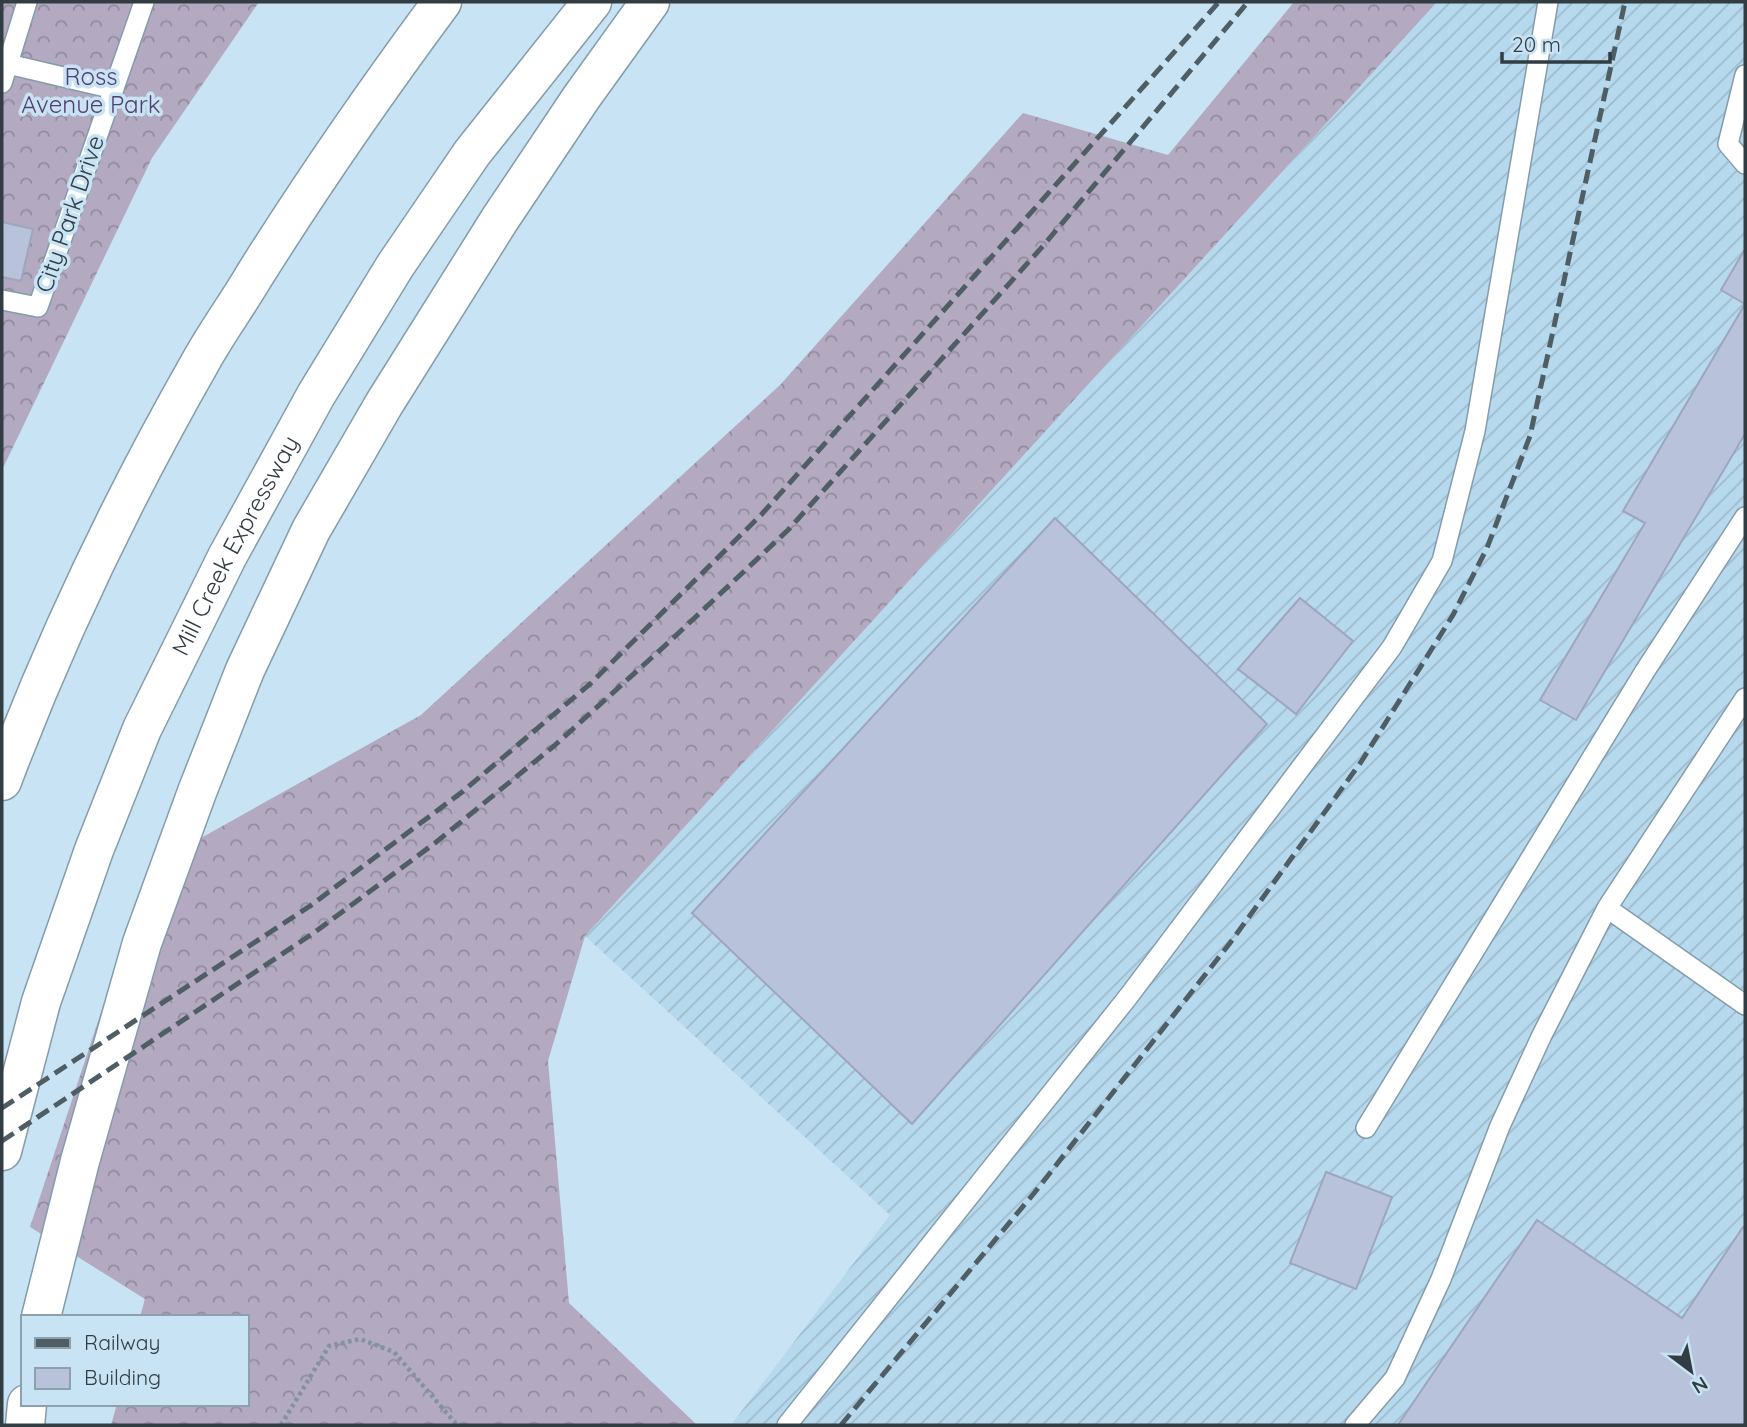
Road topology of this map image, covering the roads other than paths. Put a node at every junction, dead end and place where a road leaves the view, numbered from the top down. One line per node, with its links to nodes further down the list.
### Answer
1 (27, 2): 7 (lane)
2 (144, 2): 10 (lane, City Park Drive)
3 (442, 2): 15 (highway)
4 (592, 2): 19 (highway, Mill Creek Expressway)
5 (650, 2): 20 (highway)
6 (1548, 2): 23 (lane)
7 (8, 64): 9 (lane); 10 (lane)
8 (1745, 75): 11 (lane)
9 (2, 83)
10 (114, 89): 12 (lane, City Park Drive)
11 (1745, 164)
12 (2, 300)
13 (1745, 517): 18 (lane)
14 (1745, 698): 16 (lane)
15 (2, 781)
16 (1607, 908): 17 (lane); 24 (lane)
17 (1745, 1004)
18 (1366, 1128)
19 (2, 1151)
20 (42, 1315)
21 (27, 1406): 22 (highway)
22 (24, 1425)
23 (787, 1425)
24 (1355, 1425)

